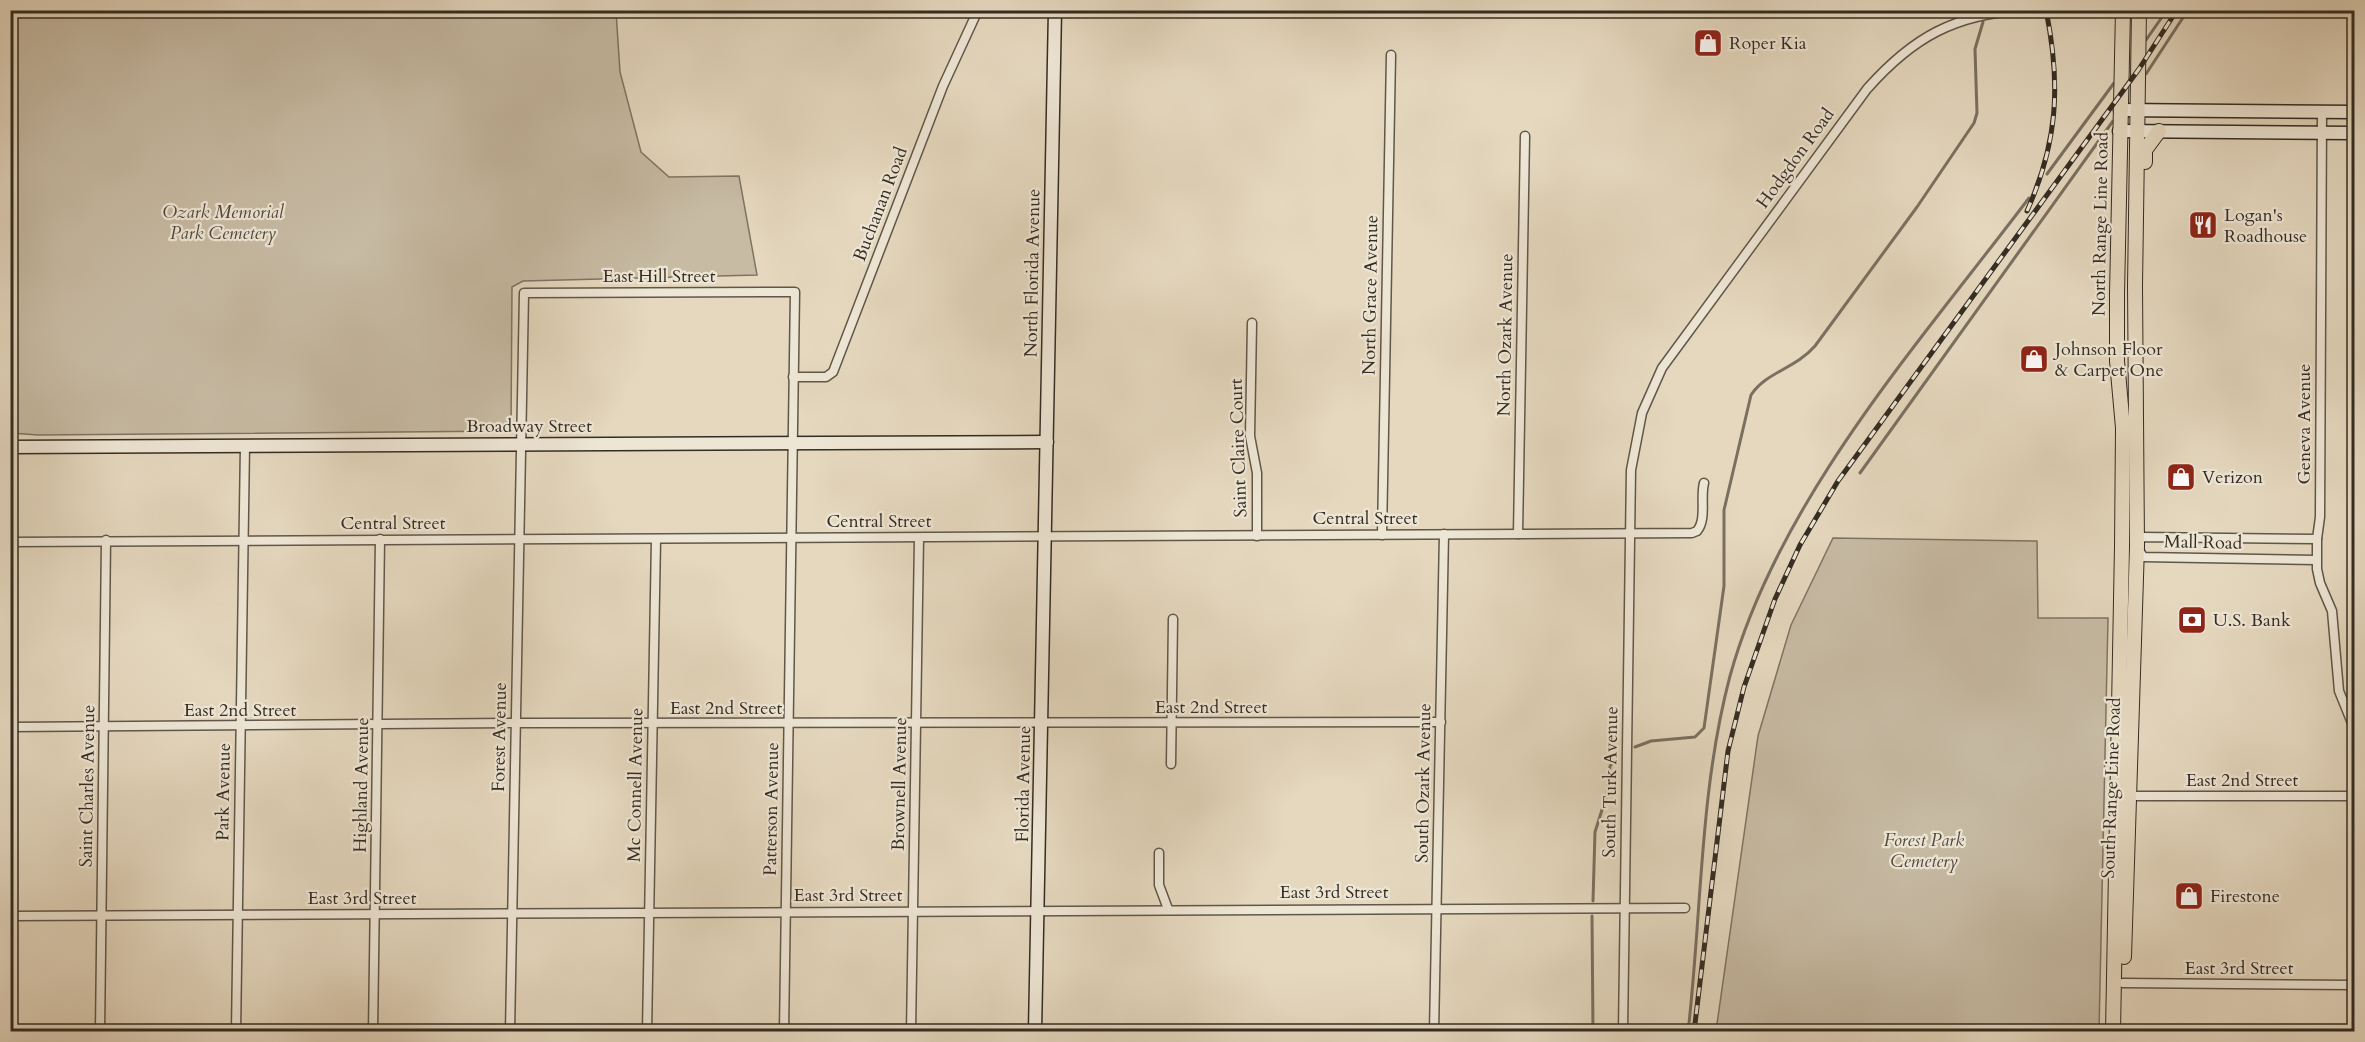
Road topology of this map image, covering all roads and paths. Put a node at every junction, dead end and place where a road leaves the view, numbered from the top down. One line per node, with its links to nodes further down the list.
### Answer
1 (978, 10): 21 (street, Buchanan Road)
2 (1055, 10): 23 (street, North Florida Avenue)
3 (2025, 10): 28 (street, Hodgdon Road)
4 (2123, 10): 7 (main road, North Range Line Road)
5 (2139, 10): 8 (main road, North Range Line Road)
6 (1391, 55): 31 (street, North Grace Avenue)
7 (2120, 110): 8 (street); 11 (main road, North Range Line Road)
8 (2139, 110): 9 (street); 12 (main road, North Range Line Road)
9 (2322, 112): 10 (street); 14 (street, Geneva Avenue)
10 (2355, 112)
11 (2119, 131): 12 (street); 43 (main road, North Range Line Road)
12 (2138, 131): 13 (street); 17 (main road, North Range Line Road)
13 (2158, 131): 14 (street); 17 (main road)
14 (2322, 133): 15 (street); 39 (street, Geneva Avenue)
15 (2355, 133)
16 (1526, 136): 30 (street, North Ozark Avenue)
17 (2135, 286): 44 (main road, North Range Line Road)
18 (795, 292): 19 (street, East Hill Street); 21 (street, Patterson Avenue)
19 (524, 293): 24 (street, Forest Avenue)
20 (1252, 323): 32 (street, Saint Claire Court)
21 (793, 377): 22 (street, Patterson Avenue)
22 (792, 442): 23 (street, Broadway Street); 24 (street, Broadway Street); 34 (street, Patterson Avenue)
23 (1047, 442): 33 (street, North Florida Avenue)
24 (521, 444): 25 (street, Broadway Street); 41 (street, Forest Avenue)
25 (245, 446): 26 (street, Broadway Street); 36 (street, Park Avenue)
26 (12, 447)
27 (1704, 483): 28 (street, Central Street)
28 (1630, 532): 30 (street, Central Street); 64 (street, South Turk Avenue)
29 (1444, 534): 30 (street, Central Street); 31 (street, Central Street); 47 (street, South Ozark Avenue)
30 (1518, 534)
31 (1382, 535): 32 (street, Central Street)
32 (1257, 536): 33 (street, Central Street)
33 (1045, 537): 35 (street, Central Street); 52 (street, Florida Avenue)
34 (792, 538): 35 (street, Central Street); 38 (street, Central Street); 50 (street, Patterson Avenue)
35 (919, 538): 51 (street, Brownell Avenue)
36 (242, 539): 37 (street, Central Street); 40 (street, Central Street); 54 (street, Park Avenue)
37 (380, 539): 41 (street, Central Street); 55 (street, Highland Avenue)
38 (656, 539): 41 (street, Central Street); 49 (street, Mc Connell Avenue)
39 (2317, 539): 44 (street, Mall Road); 45 (street, Geneva Avenue)
40 (106, 540): 42 (street, Central Street); 57 (street, Saint Charles Avenue)
41 (518, 540): 48 (street, Forest Avenue)
42 (10, 542)
43 (2122, 546): 88 (main road, South Range Line Road)
44 (2137, 546): 45 (street, Mall Road); 60 (main road, South Range Line Road)
45 (2316, 560): 58 (street, Geneva Avenue)
46 (1173, 619): 53 (street)
47 (1441, 722): 53 (street, East 2nd Street); 63 (street, South Ozark Avenue)
48 (515, 723): 49 (street, East 2nd Street); 55 (street, East 2nd Street); 71 (street, Forest Avenue)
49 (652, 724): 50 (street, East 2nd Street); 69 (street, Mc Connell Avenue)
50 (789, 724): 51 (street, East 2nd Street); 70 (street, Patterson Avenue)
51 (916, 724): 52 (street, East 2nd Street); 68 (street, Brownell Avenue)
52 (1042, 724): 53 (street, East 2nd Street); 67 (street, Florida Avenue)
53 (1171, 724): 59 (street)
54 (240, 726): 55 (street, East 2nd Street); 57 (street, East 2nd Street); 72 (street, Park Avenue)
55 (379, 726): 73 (street, Highland Avenue)
56 (10, 727): 57 (street, East 2nd Street)
57 (104, 727): 75 (street, Saint Charles Avenue)
58 (2355, 728)
59 (1171, 764)
60 (2129, 796): 61 (street, East 2nd Street); 76 (main road, South Range Line Road)
61 (2355, 796)
62 (1159, 852): 66 (street)
63 (1437, 908): 64 (street, East 3rd Street); 66 (street, East 3rd Street); 86 (street, South Ozark Avenue)
64 (1624, 908): 65 (street, East 3rd Street); 87 (street, South Turk Avenue)
65 (1685, 908)
66 (1168, 909): 67 (street, East 3rd Street)
67 (1038, 910): 68 (street, East 3rd Street); 85 (street, Florida Avenue)
68 (913, 911): 70 (street, East 3rd Street); 84 (street, Brownell Avenue)
69 (650, 912): 70 (street, East 3rd Street); 71 (street, East 3rd Street); 82 (street, Mc Connell Avenue)
70 (787, 912): 83 (street, Patterson Avenue)
71 (512, 913): 73 (street, East 3rd Street); 81 (street, Forest Avenue)
72 (237, 914): 73 (street, East 3rd Street); 75 (street, East 3rd Street); 79 (street, Park Avenue)
73 (376, 914): 80 (street, Highland Avenue)
74 (10, 916): 75 (street, East 3rd Street)
75 (102, 916): 78 (street, Saint Charles Avenue)
76 (2123, 983): 77 (street, East 3rd Street); 89 (main road, South Range Line Road)
77 (2355, 985)
78 (100, 1032)
79 (236, 1032)
80 (374, 1032)
81 (510, 1032)
82 (647, 1032)
83 (784, 1032)
84 (911, 1032)
85 (1035, 1032)
86 (1434, 1032)
87 (1623, 1032)
88 (2113, 1032)
89 (2122, 1032)

